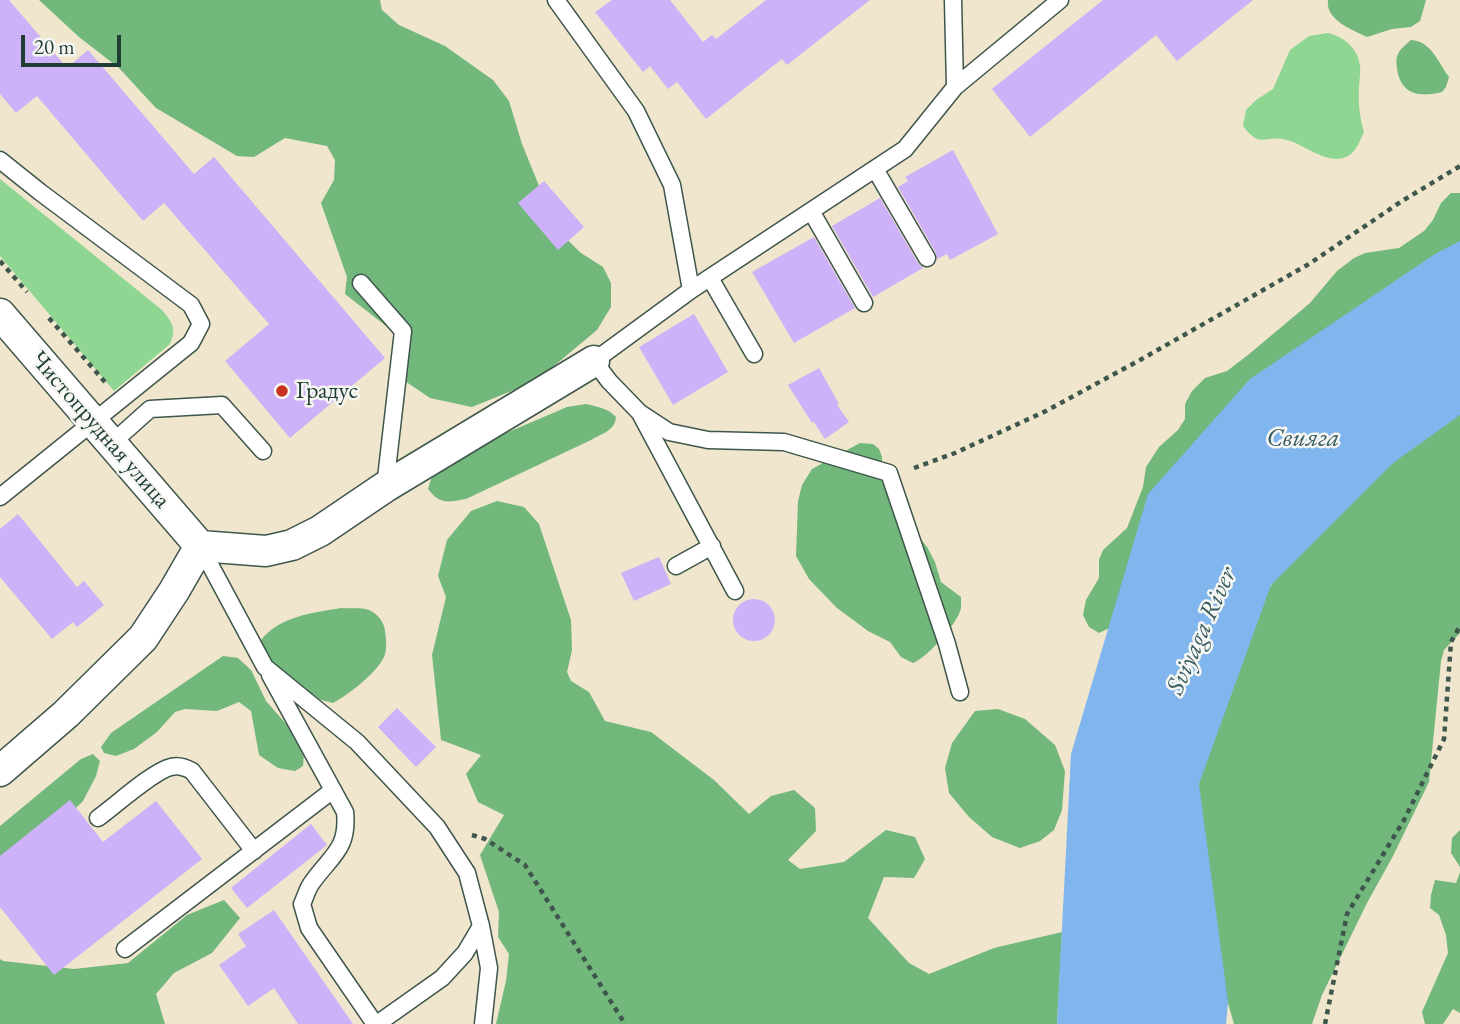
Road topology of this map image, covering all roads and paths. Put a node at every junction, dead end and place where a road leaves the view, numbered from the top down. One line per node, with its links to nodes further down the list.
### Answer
1 (556, 0): 13 (lane)
2 (953, 0): 4 (lane)
3 (1060, 0): 4 (lane)
4 (955, 87): 7 (lane)
5 (0, 160): 20 (lane)
6 (1460, 166): 24 (path)
7 (875, 169): 8 (lane); 9 (lane)
8 (811, 211): 11 (lane); 15 (lane)
9 (927, 258)
10 (0, 261): 14 (path)
11 (710, 278): 13 (lane); 18 (lane)
12 (361, 283): 25 (lane)
13 (691, 290): 19 (lane)
14 (34, 301)
15 (864, 303)
16 (43, 311): 20 (path)
17 (0, 314): 22 (street, Чистопрудная улица)
18 (754, 354)
19 (594, 361): 21 (lane); 25 (street)
20 (120, 399): 22 (lane)
21 (640, 413): 24 (lane); 28 (lane)
22 (102, 432): 23 (lane); 26 (lane); 27 (street, Чистопрудная улица)
23 (263, 451)
24 (889, 473): 33 (lane)
25 (385, 487): 27 (street)
26 (0, 497)
27 (200, 546): 32 (lane); 34 (street)
28 (712, 546): 29 (lane); 30 (lane)
29 (676, 566)
30 (735, 591)
31 (1460, 626): 44 (path)
32 (265, 667): 35 (lane); 37 (lane)
33 (960, 692)
34 (0, 771)
35 (333, 790): 38 (lane); 41 (lane)
36 (99, 818): 38 (lane)
37 (437, 827): 39 (lane); 43 (path)
38 (254, 851): 40 (lane)
39 (481, 926): 41 (lane); 42 (lane)
40 (125, 949)
41 (376, 1024)
42 (483, 1024)
43 (625, 1024)
44 (1325, 1024)

